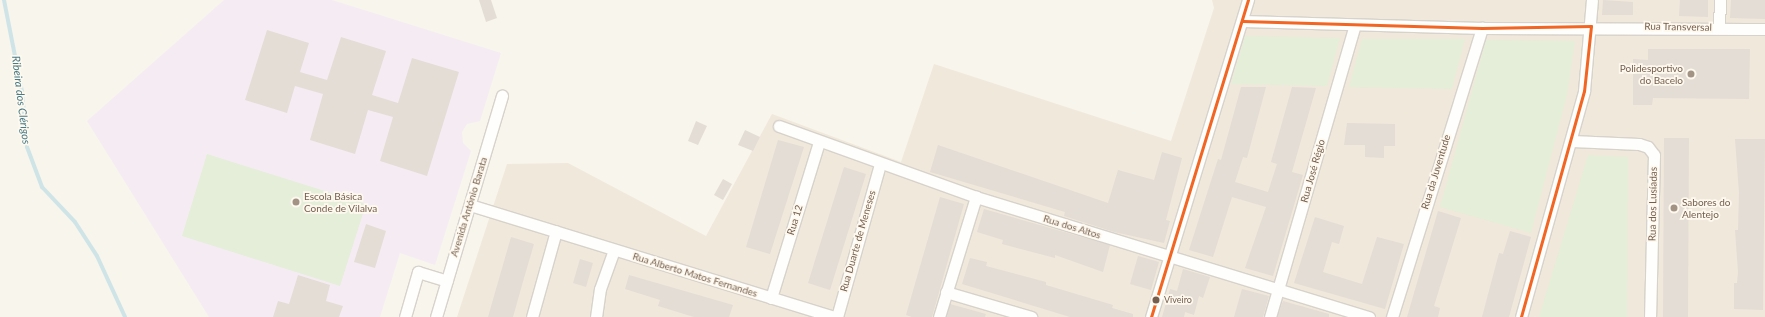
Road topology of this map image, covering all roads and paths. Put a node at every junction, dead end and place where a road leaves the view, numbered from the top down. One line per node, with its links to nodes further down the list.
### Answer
1 (1248, 0): 4 (street)
2 (1592, 0): 6 (street)
3 (1720, 0): 8 (street)
4 (1243, 21): 5 (street, Rua Transversal); 19 (street)
5 (1355, 25): 7 (street, Rua Transversal); 21 (street, Rua José Régio)
6 (1591, 26): 7 (street, Rua Transversal); 8 (street, Rua Transversal); 12 (street)
7 (1482, 28): 34 (street, Rua da Juventude)
8 (1719, 28): 9 (street, Rua Transversal)
9 (1765, 29)
10 (502, 96): 16 (street, Avenida António Barata)
11 (779, 126): 13 (street, Rua dos Altos)
12 (1572, 141): 35 (street); 36 (street, Rua dos Lusíadas)
13 (819, 142): 14 (street, Rua dos Altos); 23 (street, Rua 12)
14 (880, 164): 15 (street, Rua dos Altos); 28 (street, Rua Duarte de Meneses)
15 (976, 197): 19 (street, Rua dos Altos); 22 (street)
16 (470, 204): 17 (street, Rua Alberto Matos Fernandes); 20 (street, Avenida António Barata)
17 (556, 231): 18 (street, Rua Alberto Matos Fernandes); 26 (street)
18 (614, 250): 23 (street, Rua Alberto Matos Fernandes); 27 (street)
19 (1170, 257): 21 (street, Rua dos Altos); 31 (street)
20 (447, 280): 24 (street); 25 (street, Avenida António Barata)
21 (1278, 290): 32 (street, Rua José Régio); 33 (street, Rua dos Altos)
22 (946, 292): 29 (street); 30 (street)
23 (771, 298): 28 (street, Rua Alberto Matos Fernandes)
24 (405, 317)
25 (436, 317)
26 (532, 317)
27 (596, 317)
28 (836, 317)
29 (939, 317)
30 (1031, 317)
31 (1150, 317)
32 (1270, 317)
33 (1369, 317)
34 (1392, 317)
35 (1521, 317)
36 (1650, 317)

